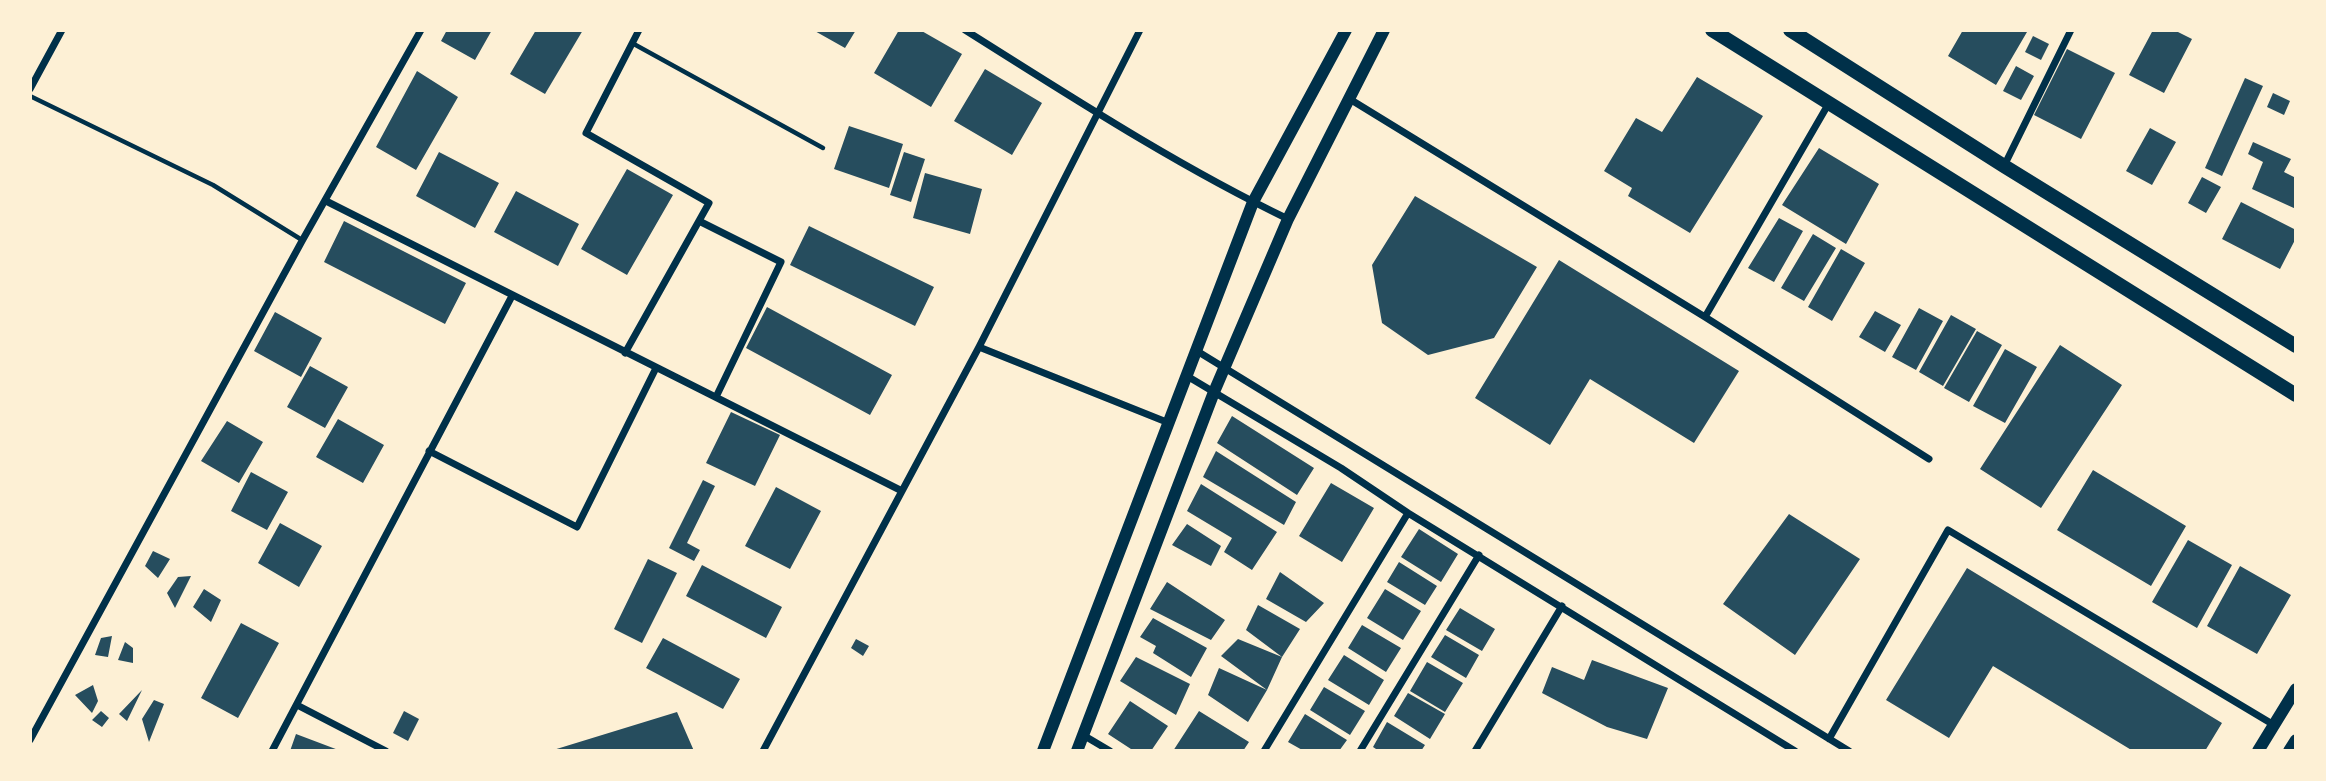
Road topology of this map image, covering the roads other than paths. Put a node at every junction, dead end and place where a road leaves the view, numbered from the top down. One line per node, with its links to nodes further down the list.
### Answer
1 (62, 30): 12 (street)
2 (421, 30): 19 (street)
3 (639, 30): 11 (street)
4 (965, 30): 16 (street)
5 (1140, 30): 16 (street)
6 (1346, 30): 20 (main road)
7 (1384, 30): 14 (main road)
8 (1712, 30): 15 (main road)
9 (1790, 30): 18 (main road)
10 (2071, 30): 18 (street)
11 (632, 43): 17 (lane); 22 (street)
12 (30, 89)
13 (30, 96): 23 (lane)
14 (1348, 98): 21 (main road); 25 (street)
15 (1829, 103): 25 (street); 34 (main road)
16 (1098, 113): 20 (street); 27 (street)
17 (823, 148)
18 (2004, 166): 26 (main road)
19 (326, 201): 23 (street); 24 (street)
20 (1253, 202): 21 (street); 28 (main road)
21 (1288, 219): 30 (main road)
22 (699, 221): 29 (street); 35 (street)
23 (302, 241): 48 (street)
24 (512, 296): 29 (street); 37 (street)
25 (1705, 317): 38 (street)
26 (2296, 346)
27 (979, 347): 36 (street); 39 (street)
28 (1197, 351): 30 (street); 32 (main road)
29 (625, 353): 31 (street)
30 (1225, 367): 33 (main road); 47 (street)
31 (656, 368): 35 (street); 37 (street)
32 (1187, 376): 33 (street); 36 (main road)
33 (1214, 392): 40 (street); 46 (main road)
34 (2296, 396)
35 (716, 397): 39 (street)
36 (1169, 423): 53 (main road)
37 (429, 451): 44 (street)
38 (1929, 458)
39 (902, 491): 52 (street)
40 (1408, 513): 41 (street); 56 (street)
41 (1479, 555): 42 (street); 57 (street)
42 (1562, 606): 58 (street); 59 (street)
43 (2296, 689): 45 (main road)
44 (297, 705): 50 (street); 51 (street)
45 (2274, 725): 47 (street); 61 (main road)
46 (1083, 735): 54 (main road); 55 (street)
47 (1829, 739): 60 (street)
48 (30, 740)
49 (2296, 740): 62 (main road)
50 (272, 751)
51 (386, 751)
52 (763, 751)
53 (1043, 751)
54 (1077, 751)
55 (1110, 751)
56 (1264, 751)
57 (1360, 751)
58 (1475, 751)
59 (1795, 751)
60 (1849, 751)
61 (2258, 751)
62 (2289, 751)

